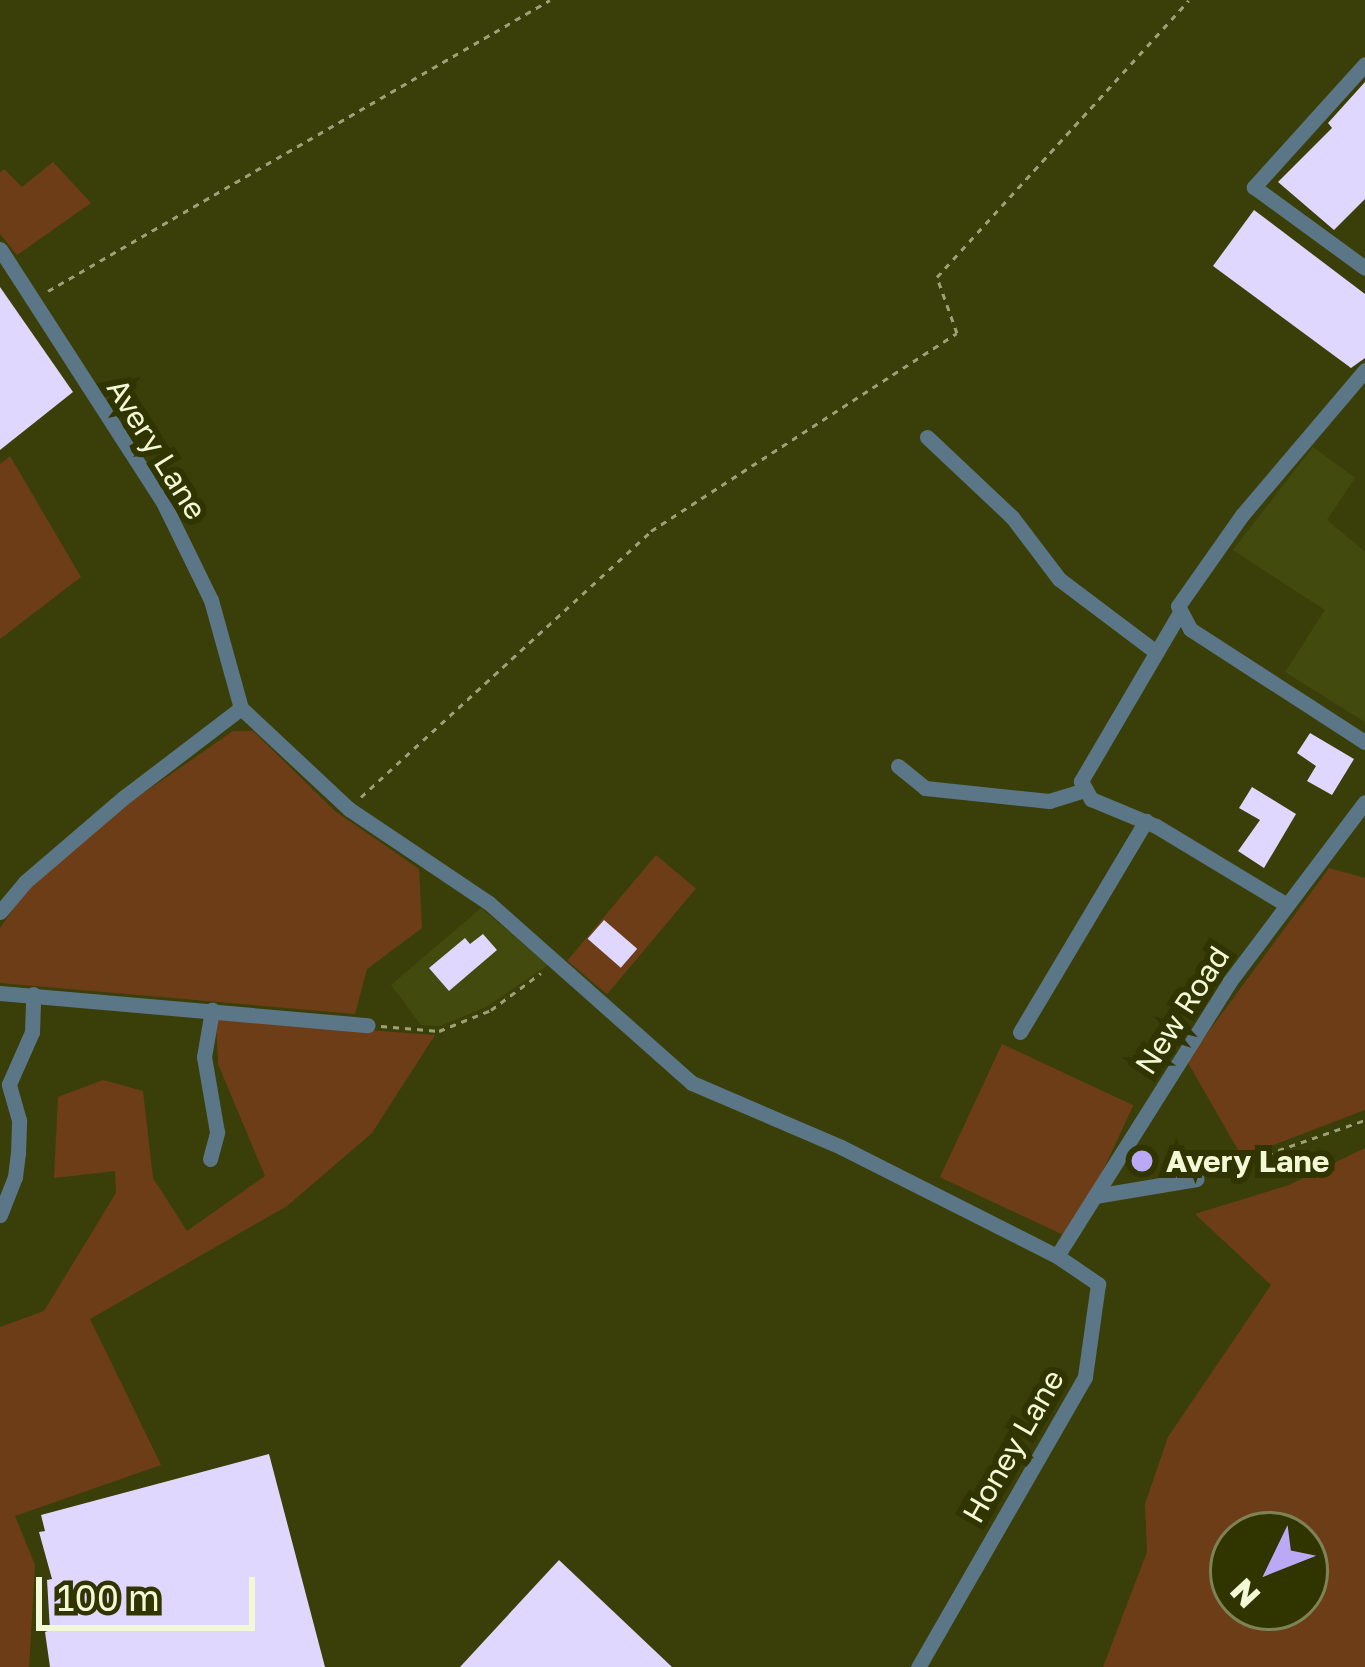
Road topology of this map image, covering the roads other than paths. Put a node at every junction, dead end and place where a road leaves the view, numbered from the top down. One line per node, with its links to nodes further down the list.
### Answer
1 (1365, 64): 3 (street)
2 (0, 249): 8 (street, Avery Lane)
3 (1365, 268)
4 (1365, 370): 6 (street)
5 (927, 437): 7 (street)
6 (1179, 614): 7 (street); 9 (street)
7 (1156, 652): 11 (street)
8 (242, 708): 15 (street); 25 (street)
9 (1365, 742)
10 (898, 766): 11 (street)
11 (1084, 790): 13 (street)
12 (1365, 802): 14 (street, New Road)
13 (1145, 821): 14 (street); 20 (street)
14 (1287, 905): 23 (street, New Road)
15 (0, 912)
16 (0, 993): 17 (street)
17 (33, 994): 18 (street); 24 (street)
18 (212, 1010): 19 (street); 21 (street)
19 (368, 1025)
20 (1020, 1031)
21 (210, 1159)
22 (1197, 1179): 23 (street)
23 (1095, 1196): 25 (street, New Road)
24 (0, 1215)
25 (1058, 1256): 26 (street, Honey Lane)
26 (918, 1667)

